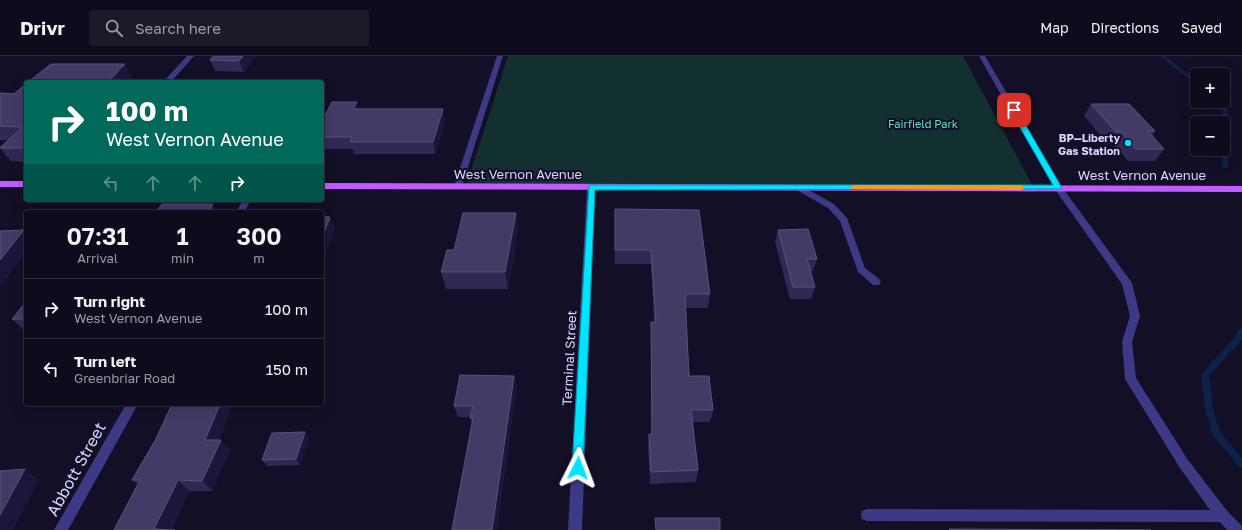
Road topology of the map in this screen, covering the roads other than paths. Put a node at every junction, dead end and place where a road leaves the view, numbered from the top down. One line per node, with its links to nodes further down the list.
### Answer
1 (191, 56): 4 (street)
2 (500, 56): 8 (street)
3 (982, 56): 11 (street)
4 (169, 80)
5 (0, 184): 6 (main road)
6 (24, 184)
7 (324, 186): 8 (main road, West Vernon Avenue)
8 (458, 186): 9 (main road, West Vernon Avenue)
9 (591, 187): 10 (main road, West Vernon Avenue); 18 (street, Terminal Street)
10 (798, 187): 11 (main road, West Vernon Avenue); 13 (street)
11 (1058, 188): 12 (main road, West Vernon Avenue); 16 (street)
12 (1242, 189)
13 (876, 282)
14 (131, 406): 17 (street, Abbott Street)
15 (867, 515): 16 (street)
16 (1223, 516): 19 (street)
17 (61, 530)
18 (575, 530)
19 (1236, 530)

